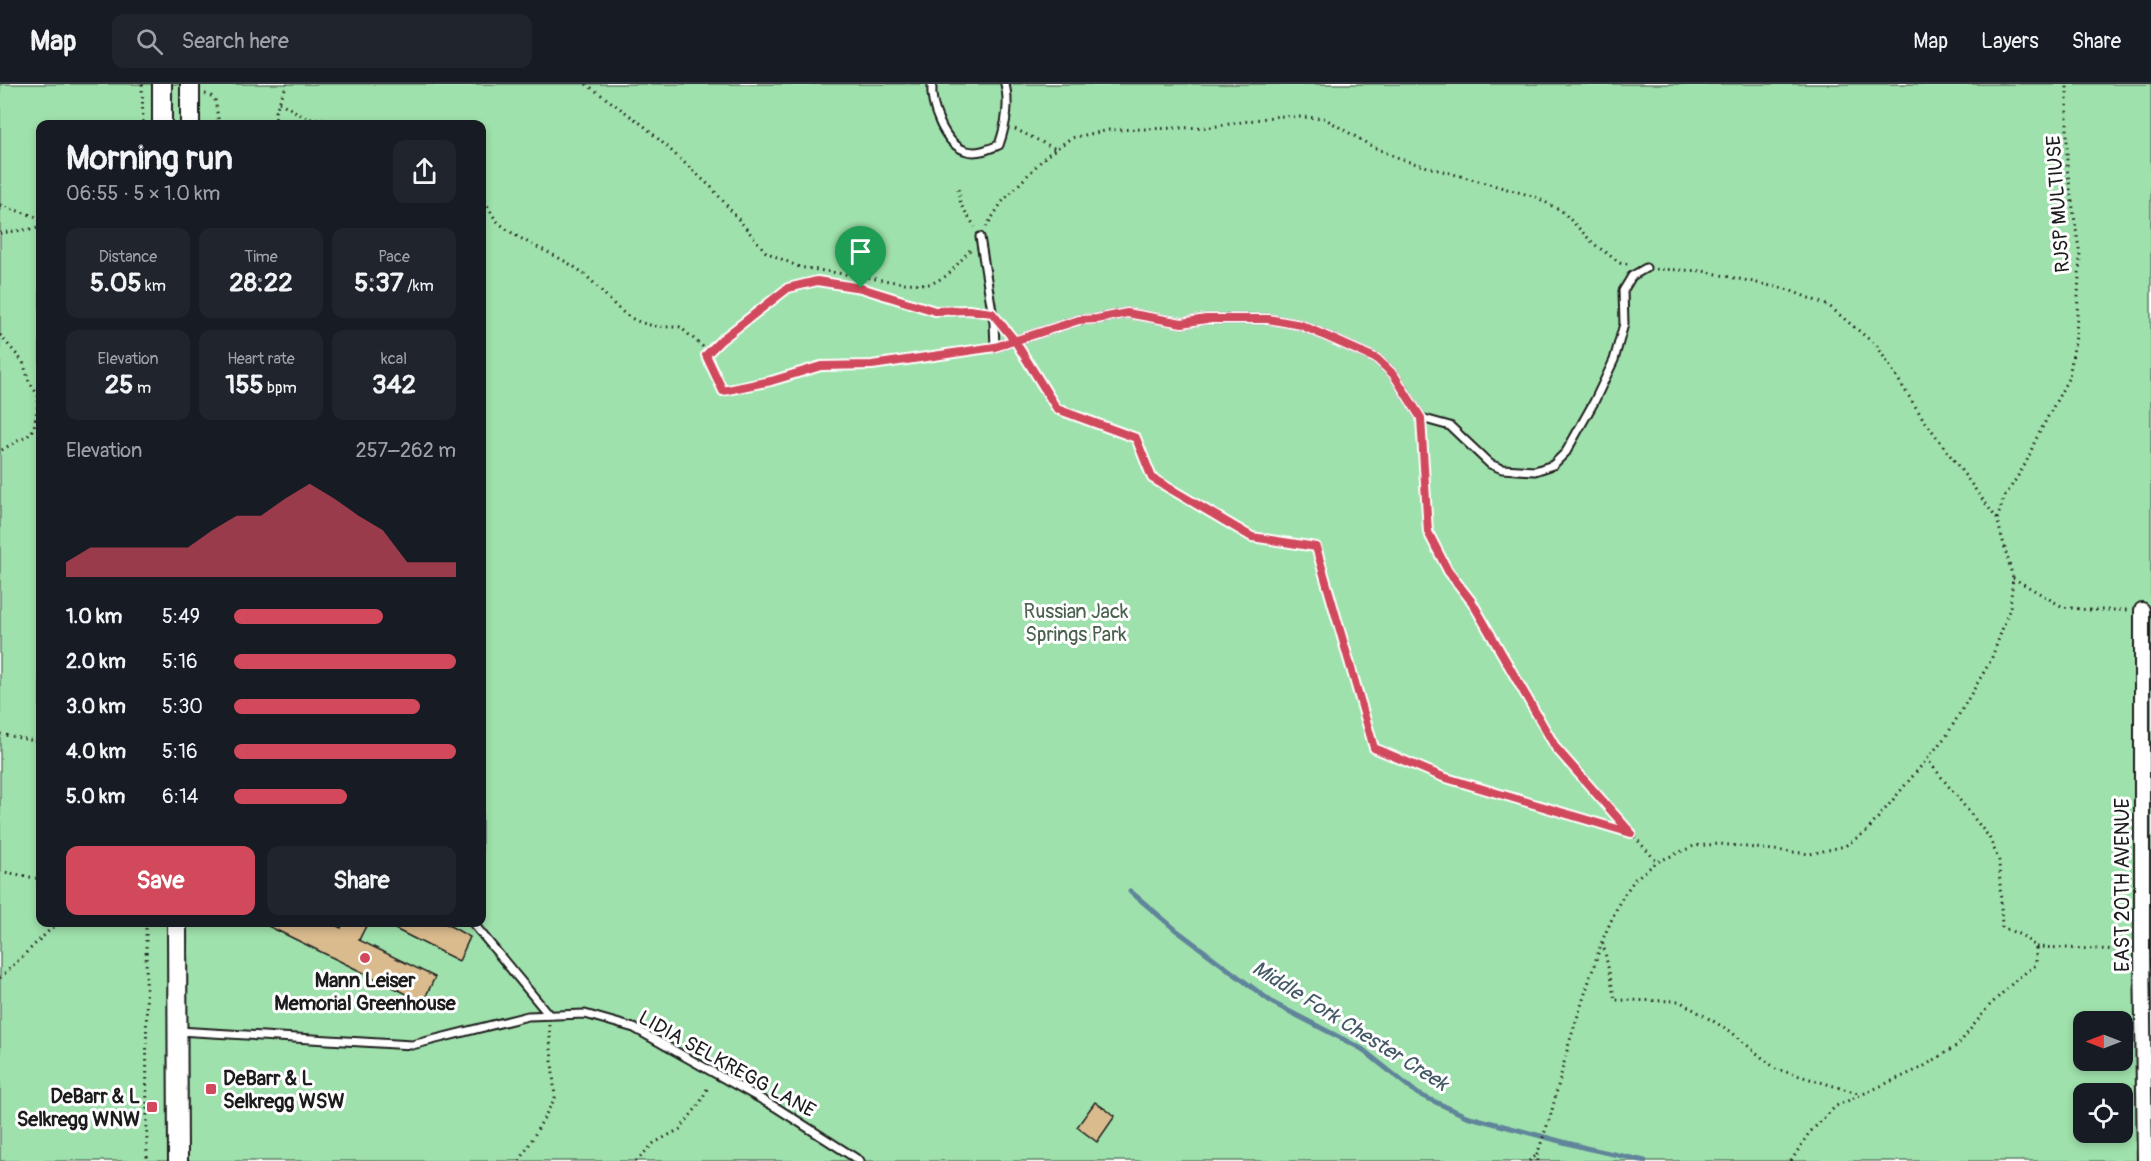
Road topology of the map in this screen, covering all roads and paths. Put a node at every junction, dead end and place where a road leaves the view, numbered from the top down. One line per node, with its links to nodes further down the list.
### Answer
1 (142, 84): 9 (path)
2 (162, 84): 10 (main road)
3 (287, 84): 8 (path)
4 (932, 84): 15 (lane)
5 (1005, 84): 15 (lane)
6 (2067, 84): 34 (path, RJSP MULTIUSE)
7 (197, 89): 11 (main road); 12 (path)
8 (279, 102): 13 (path); 14 (path)
9 (143, 120)
10 (162, 120)
11 (191, 120)
12 (218, 120)
13 (276, 120)
14 (326, 120)
15 (1006, 125): 16 (path)
16 (1056, 149)
17 (958, 189): 23 (path)
18 (486, 202): 29 (path)
19 (0, 205): 20 (path)
20 (36, 217)
21 (36, 228): 22 (path)
22 (0, 233)
23 (980, 237): 25 (lane)
24 (1646, 268): 32 (lane)
25 (992, 313): 28 (lane); 29 (path)
26 (0, 334): 30 (path)
27 (1015, 341): 28 (lane); 32 (lane); 40 (path)
28 (995, 347): 29 (path)
29 (706, 355)
30 (36, 392)
31 (36, 416): 33 (path)
32 (1421, 418): 40 (path)
33 (0, 451)
34 (1997, 519)
35 (2013, 578): 36 (path)
36 (2142, 610): 50 (street, EAST 20TH AVENUE)
37 (0, 734): 38 (path)
38 (36, 741)
39 (1927, 759): 49 (path)
40 (1631, 833): 41 (path)
41 (1657, 862)
42 (0, 870): 43 (path)
43 (36, 878)
44 (53, 927): 51 (path)
45 (146, 927): 58 (path)
46 (177, 927): 53 (main road)
47 (476, 927): 52 (lane)
48 (1602, 940): 55 (path)
49 (2036, 947): 50 (path); 55 (path)
50 (2146, 950): 66 (street, EAST 20TH AVENUE)
51 (0, 978)
52 (549, 1015): 53 (lane, LIDIA SELKREGG LANE); 60 (path); 62 (lane, LIDIA SELKREGG LANE)
53 (178, 1031): 59 (main road)
54 (707, 1089): 61 (path)
55 (1862, 1094): 65 (path)
56 (1551, 1114): 57 (path)
57 (1537, 1155): 63 (path); 64 (path)
58 (147, 1161)
59 (178, 1161)
60 (520, 1161)
61 (636, 1161)
62 (860, 1161)
63 (1528, 1161)
64 (1538, 1161)
65 (1791, 1161)
66 (2145, 1161)

